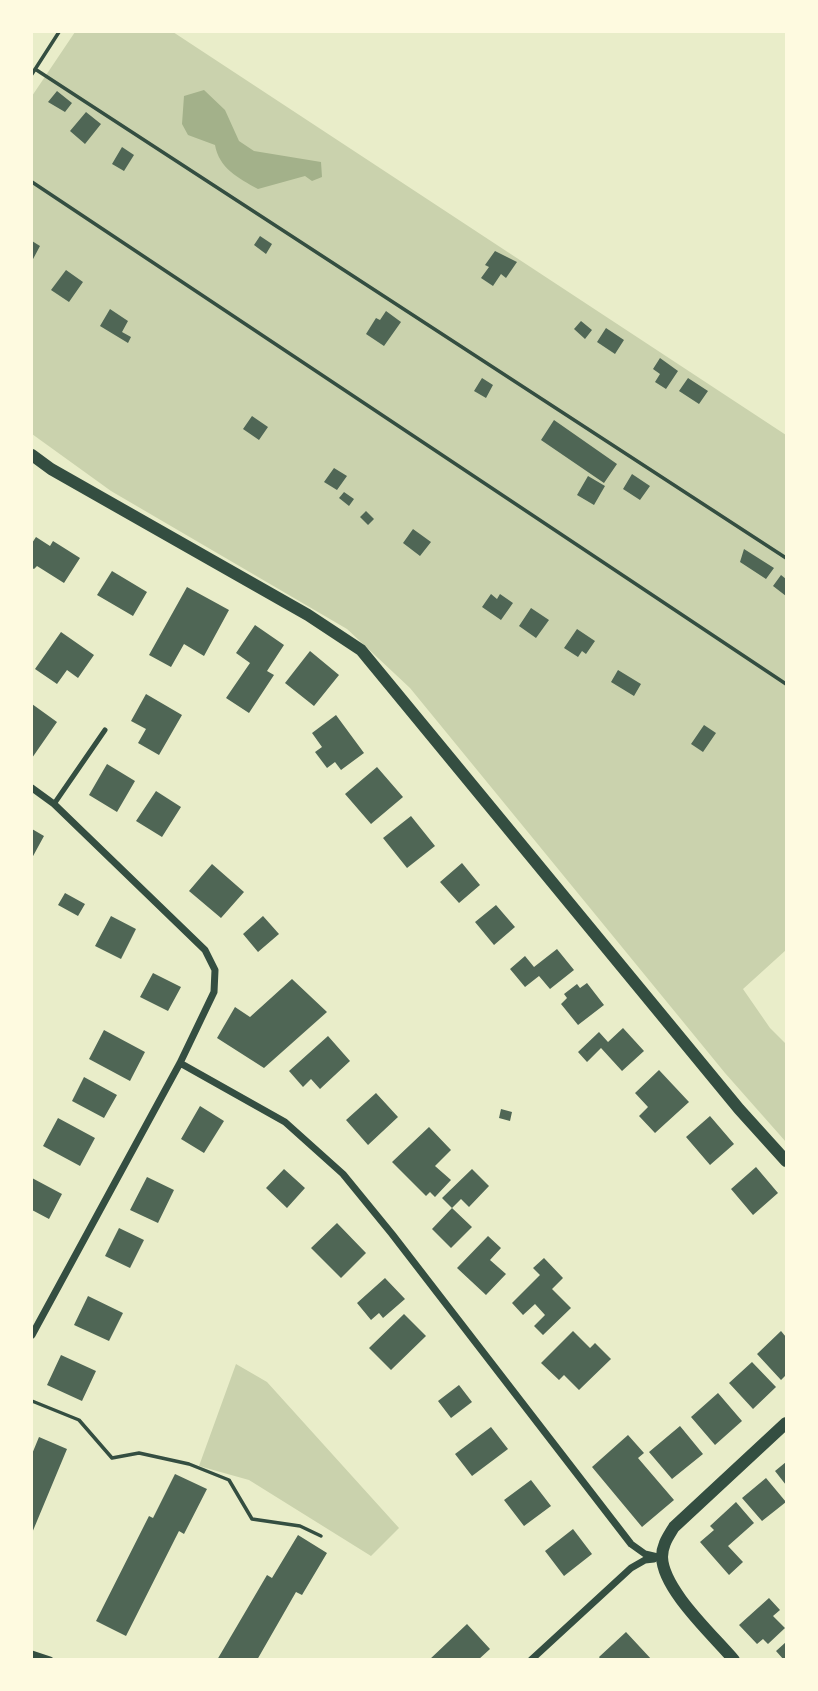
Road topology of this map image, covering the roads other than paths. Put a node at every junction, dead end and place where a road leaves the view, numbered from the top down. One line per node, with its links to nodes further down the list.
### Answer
1 (32, 454): 6 (street)
2 (105, 730): 4 (lane)
3 (32, 788): 4 (street)
4 (54, 804): 5 (street)
5 (180, 1063): 7 (street); 9 (street)
6 (786, 1161)
7 (32, 1335)
8 (786, 1423): 9 (street)
9 (662, 1558): 12 (street); 13 (street)
10 (32, 1654): 11 (street)
11 (50, 1660)
12 (531, 1660)
13 (734, 1660)

